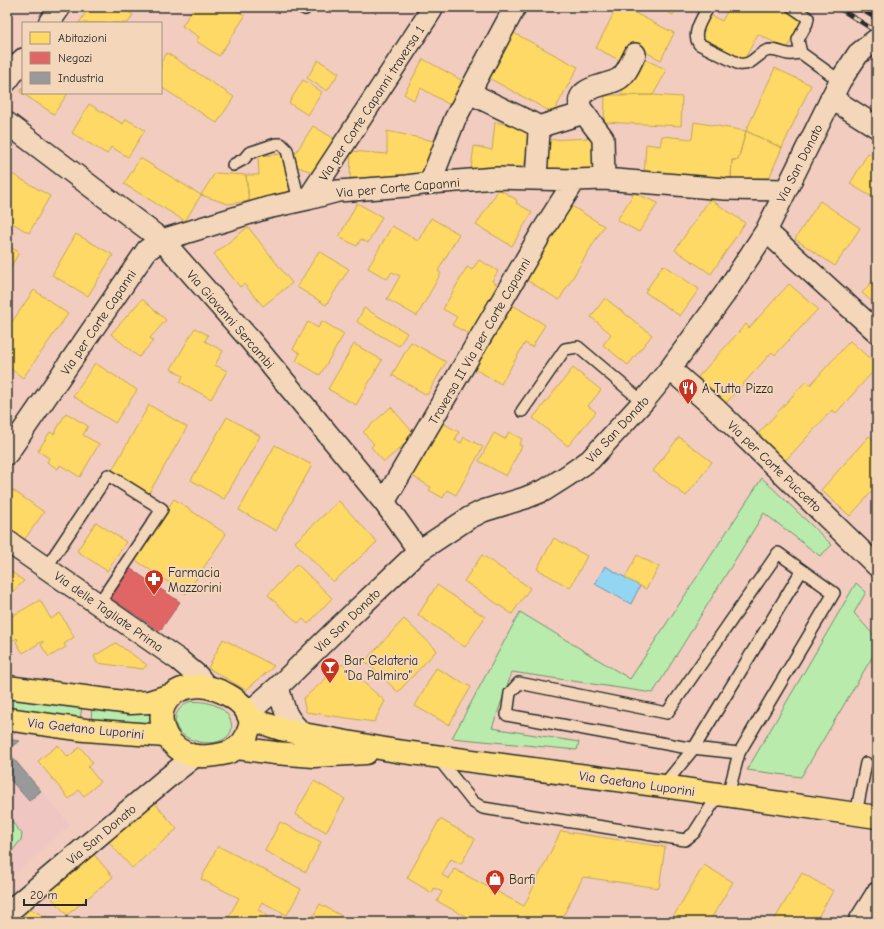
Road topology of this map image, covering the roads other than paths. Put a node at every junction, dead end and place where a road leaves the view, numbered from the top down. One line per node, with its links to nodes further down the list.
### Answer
1 (60, 7): 8 (street)
2 (301, 7): 3 (lane)
3 (307, 7)
4 (430, 7): 26 (street, Via per Corte Capanni traversa 1)
5 (515, 7): 14 (street)
6 (708, 7): 10 (lane)
7 (792, 7): 10 (lane)
8 (50, 22)
9 (877, 39): 15 (street, Via San Donato)
10 (801, 53): 15 (lane)
11 (635, 54): 16 (street)
12 (22, 60): 13 (street)
13 (7, 81)
14 (471, 90): 18 (street); 24 (street)
15 (835, 90): 19 (street); 25 (street, Via San Donato)
16 (584, 113): 18 (street); 22 (street)
17 (8, 125): 28 (street, Via Giovanni Sercambi)
18 (538, 127): 21 (street)
19 (877, 127)
20 (233, 165): 26 (lane)
21 (536, 178): 23 (street, Via per Corte Capanni); 24 (street, Via per Corte Capanni)
22 (604, 179): 23 (street, Via per Corte Capanni); 25 (street, Via per Corte Capanni)
23 (575, 180): 34 (street, Traversa II Via per Corte Capanni)
24 (430, 183): 26 (street, Via per Corte Capanni)
25 (786, 190): 27 (street, Via San Donato)
26 (304, 200): 28 (street, Via per Corte Capanni)
27 (766, 231): 29 (street); 30 (street, Via San Donato)
28 (162, 240): 33 (street, Via per Corte Capanni); 34 (street, Via Giovanni Sercambi)
29 (877, 332)
30 (670, 369): 31 (street, Via San Donato); 37 (street, Via per Corte Puccetto)
31 (643, 402): 32 (lane); 36 (street, Via San Donato)
32 (522, 411)
33 (7, 454)
34 (384, 502): 36 (street, Via Giovanni Sercambi)
35 (7, 541): 38 (street, Via delle Tagliate Prima)
36 (419, 551): 43 (street, Via San Donato)
37 (877, 566)
38 (46, 568): 40 (street, Via delle Tagliate Prima); 40 (lane)
39 (802, 570): 50 (lane); 50 (lane); 52 (lane)
40 (98, 605): 41 (street, Via delle Tagliate Prima)
41 (206, 686): 44 (main road); 45 (main road)
42 (7, 687): 44 (main road)
43 (278, 687): 45 (street, Via San Donato); 47 (street)
44 (171, 695): 48 (main road, Via Gaetano Luporini)
45 (248, 716): 47 (main road, Via Gaetano Luporini); 49 (main road)
46 (7, 719): 48 (main road, Via Gaetano Luporini)
47 (302, 734): 51 (main road, Via Gaetano Luporini)
48 (166, 736): 53 (main road, Via Gaetano Luporini)
49 (237, 748): 51 (main road, Via Gaetano Luporini); 53 (main road, Via Gaetano Luporini)
50 (694, 748): 52 (lane); 56 (lane)
51 (396, 751): 54 (main road, Via Gaetano Luporini)
52 (739, 753): 57 (lane)
53 (195, 756): 60 (street, Via San Donato)
54 (436, 757): 56 (main road, Via Gaetano Luporini); 57 (lane)
55 (866, 763): 58 (lane)
56 (663, 786): 57 (main road, Via Gaetano Luporini)
57 (723, 795): 58 (main road, Via Gaetano Luporini)
58 (867, 816)
59 (877, 893): 61 (street)
60 (7, 913)
61 (859, 922)

